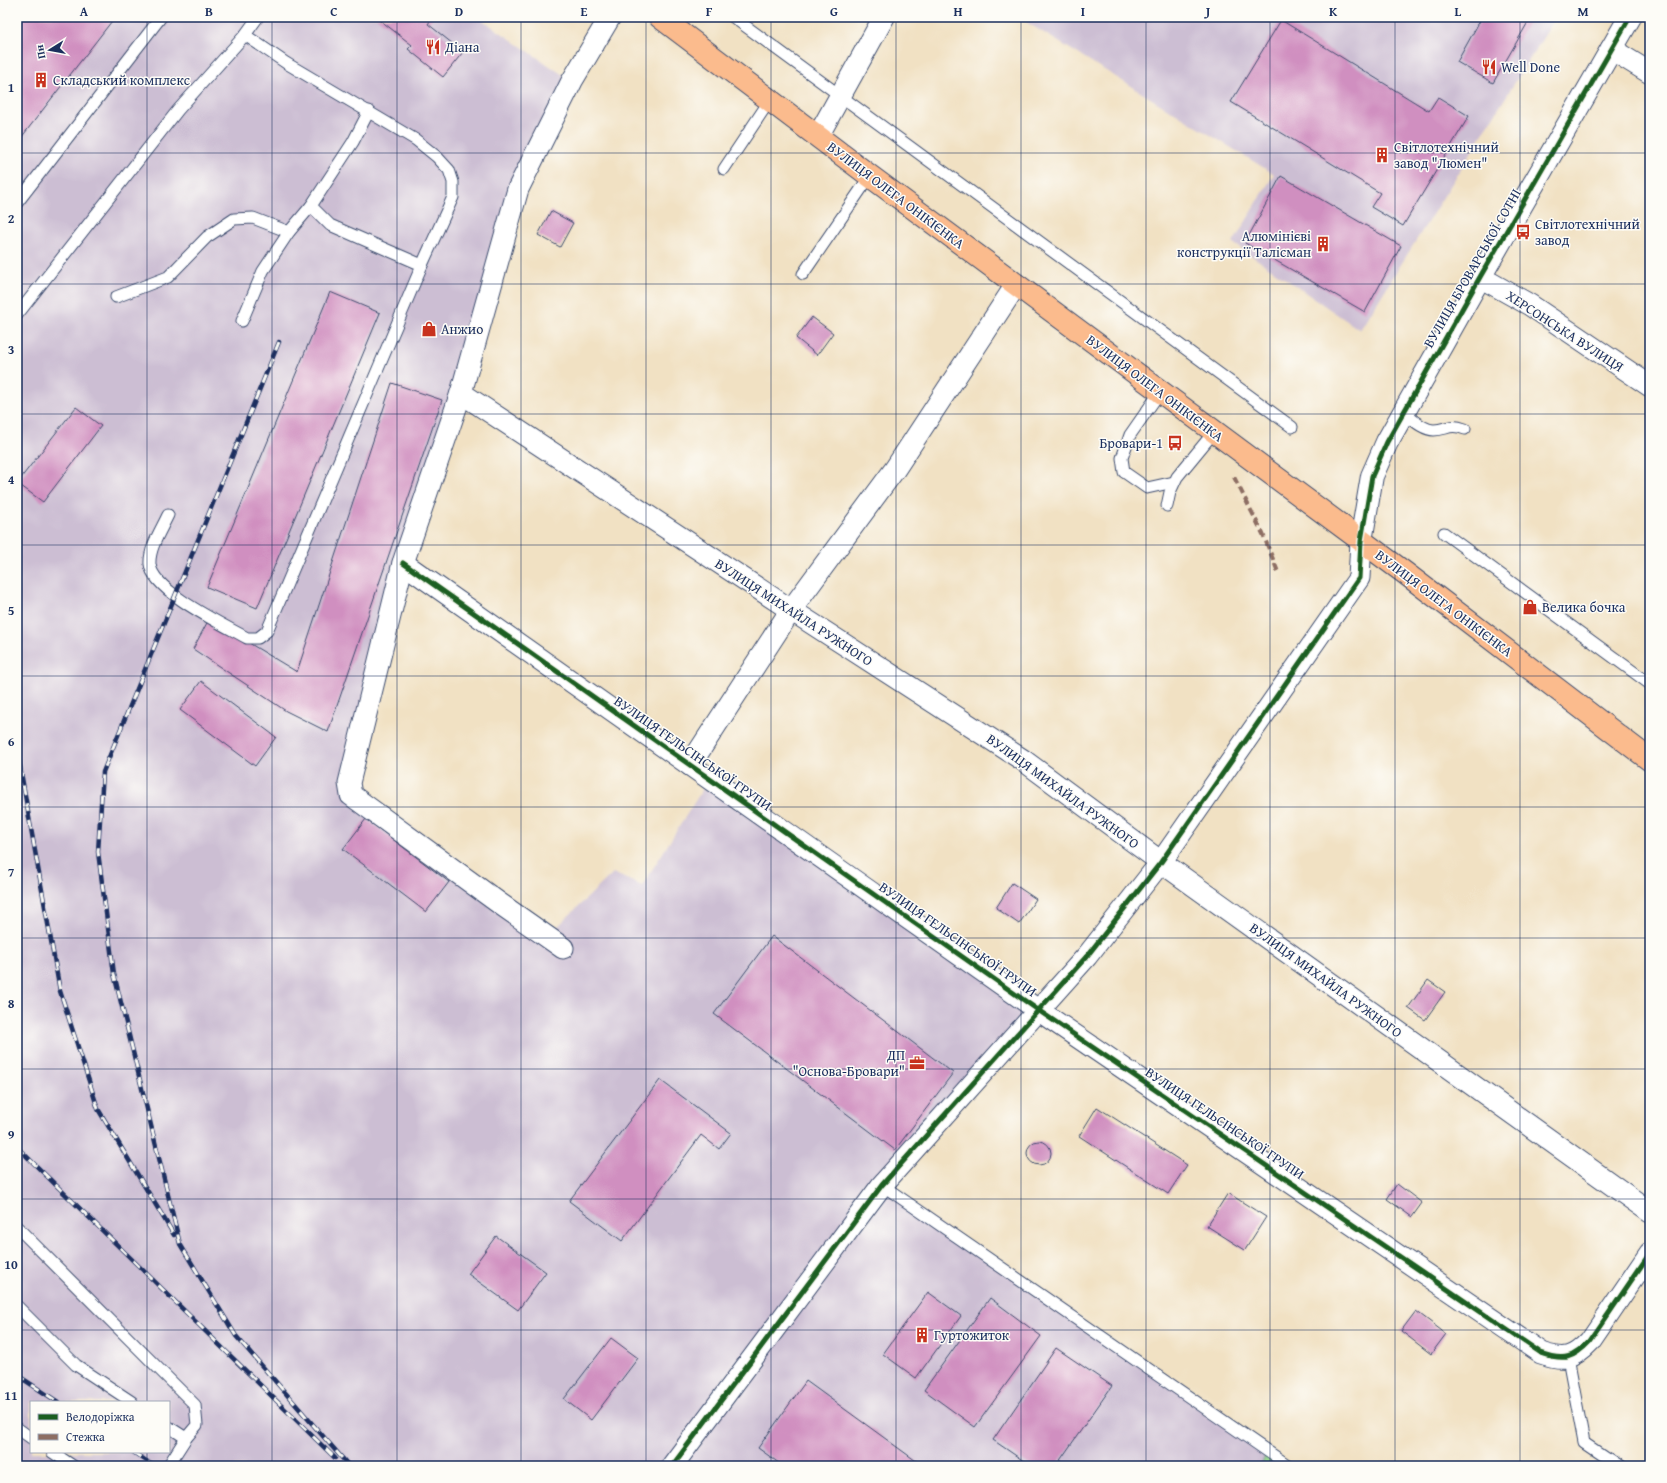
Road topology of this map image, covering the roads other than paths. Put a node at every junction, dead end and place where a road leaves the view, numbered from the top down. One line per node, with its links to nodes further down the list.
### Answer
1 (161, 17): 17 (lane)
2 (258, 17): 8 (lane)
3 (610, 17): 29 (street)
4 (660, 17): 12 (main road, ВУЛИЦЯ ОЛЕГА ОНІКІЄНКА)
5 (733, 17): 11 (lane)
6 (884, 17): 11 (street)
7 (1630, 17): 9 (street, ВУЛИЦЯ БРОВАРСЬКОЇ СОТНІ)
8 (245, 35): 13 (lane); 25 (lane)
9 (1611, 49): 10 (street); 22 (street, ВУЛИЦЯ БРОВАРСЬКОЇ СОТНІ)
10 (1650, 73)
11 (840, 96): 14 (street); 31 (lane)
12 (770, 100): 14 (main road, ВУЛИЦЯ ОЛЕГА ОНІКІЄНКА); 15 (lane)
13 (369, 111): 18 (lane); 20 (lane)
14 (818, 136): 16 (main road, ВУЛИЦЯ ОЛЕГА ОНІКІЄНКА)
15 (724, 169)
16 (870, 176): 21 (lane); 23 (main road, ВУЛИЦЯ ОЛЕГА ОНІКІЄНКА)
17 (17, 203)
18 (311, 206): 19 (lane); 20 (lane)
19 (289, 232): 24 (lane); 26 (lane)
20 (422, 265): 36 (lane)
21 (803, 274)
22 (1480, 277): 27 (street, ХЕРСОНСЬКА ВУЛИЦЯ); 30 (street, ВУЛИЦЯ БРОВАРСЬКОЇ СОТНІ)
23 (1016, 285): 28 (main road, ВУЛИЦЯ ОЛЕГА ОНІКІЄНКА); 40 (street)
24 (116, 297)
25 (17, 315)
26 (242, 321)
27 (1650, 386)
28 (1160, 392): 33 (main road, ВУЛИЦЯ ОЛЕГА ОНІКІЄНКА); 34 (lane)
29 (461, 393): 39 (street); 40 (street, ВУЛИЦЯ МИХАЙЛА РУЖНОГО)
30 (1404, 413): 32 (lane); 38 (street, ВУЛИЦЯ БРОВАРСЬКОЇ СОТНІ)
31 (1292, 428)
32 (1465, 429)
33 (1214, 432): 34 (lane); 38 (main road, ВУЛИЦЯ ОЛЕГА ОНІКІЄНКА)
34 (1174, 482): 35 (lane)
35 (1167, 506)
36 (168, 515)
37 (1444, 533): 41 (lane)
38 (1361, 541): 42 (main road, ВУЛИЦЯ ОЛЕГА ОНІКІЄНКА); 44 (street)
39 (402, 564): 43 (street, ВУЛИЦЯ ГЕЛЬСІНСЬКОЇ ГРУПИ); 45 (street)
40 (791, 610): 43 (street); 44 (street, ВУЛИЦЯ МИХАЙЛА РУЖНОГО)
41 (1650, 684)
42 (1650, 760)
43 (690, 765): 46 (street, ВУЛИЦЯ ГЕЛЬСІНСЬКОЇ ГРУПИ)
44 (1161, 862): 46 (street); 48 (street, ВУЛИЦЯ МИХАЙЛА РУЖНОГО)
45 (563, 948)
46 (1038, 1010): 47 (street); 52 (street, ВУЛИЦЯ ГЕЛЬСІНСЬКОЇ ГРУПИ)
47 (882, 1186): 61 (street); 62 (lane)
48 (1650, 1212)
49 (17, 1227): 57 (lane)
50 (1647, 1263): 52 (street)
51 (17, 1306): 53 (lane)
52 (1568, 1358): 63 (lane)
53 (130, 1401)
54 (17, 1428): 56 (lane)
55 (170, 1428): 57 (lane)
56 (30, 1437)
57 (186, 1438): 60 (lane)
58 (54, 1453): 59 (lane)
59 (73, 1466)
60 (168, 1466)
61 (672, 1466)
62 (1288, 1466)
63 (1618, 1466)

